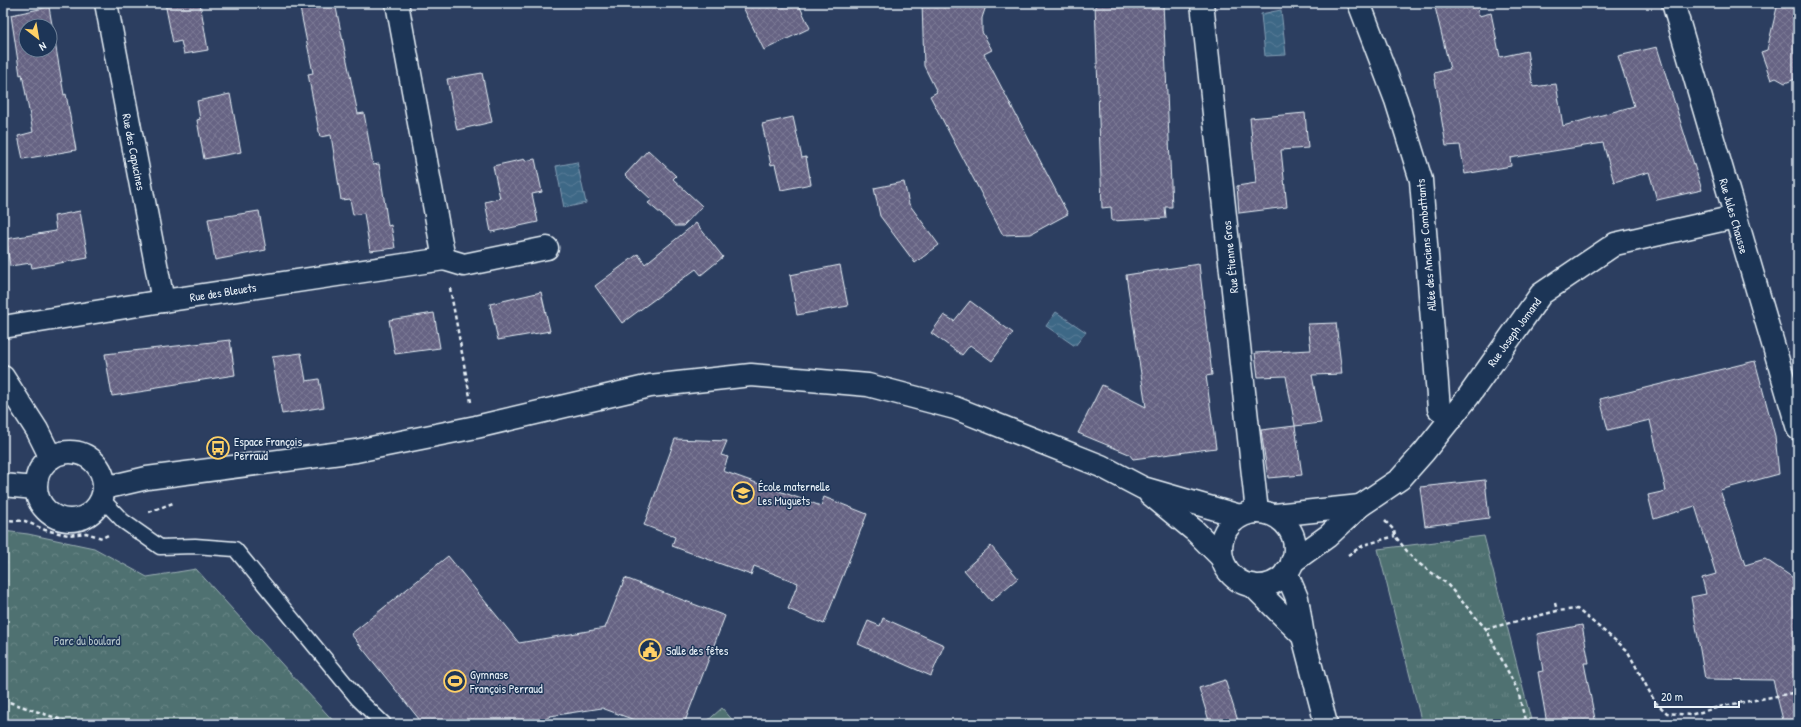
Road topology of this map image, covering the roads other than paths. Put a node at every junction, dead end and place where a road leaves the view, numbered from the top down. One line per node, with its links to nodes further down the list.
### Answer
1 (106, 3): 9 (street, Rue des Capucines)
2 (397, 3): 8 (street)
3 (1202, 3): 20 (street, Rue Étienne Gros)
4 (1359, 3): 12 (street, Allée des Anciens Combattants)
5 (1673, 3): 6 (street, Rue Jules Chausse)
6 (1735, 218): 12 (street, Rue Joseph Jomand); 13 (street, Rue Jules Chausse)
7 (547, 248): 8 (street, Rue des Bleuets)
8 (444, 259): 9 (street, Rue des Bleuets)
9 (163, 301): 10 (street, Rue des Bleuets)
10 (3, 327)
11 (3, 377): 14 (street)
12 (1452, 418): 19 (street, Rue Joseph Jomand)
13 (1798, 429)
14 (51, 458): 16 (street); 18 (street)
15 (3, 485): 16 (street)
16 (35, 488): 18 (street)
17 (1143, 488): 18 (street); 20 (street); 21 (street)
18 (103, 494): 25 (lane)
19 (1364, 503): 20 (street, Rue Joseph Jomand); 22 (street, Rue Joseph Jomand)
20 (1257, 514): 21 (street); 22 (street)
21 (1222, 558): 23 (street)
22 (1289, 567): 23 (street); 24 (street)
23 (1252, 585): 24 (street)
24 (1303, 636): 26 (street)
25 (384, 724)
26 (1326, 724)

